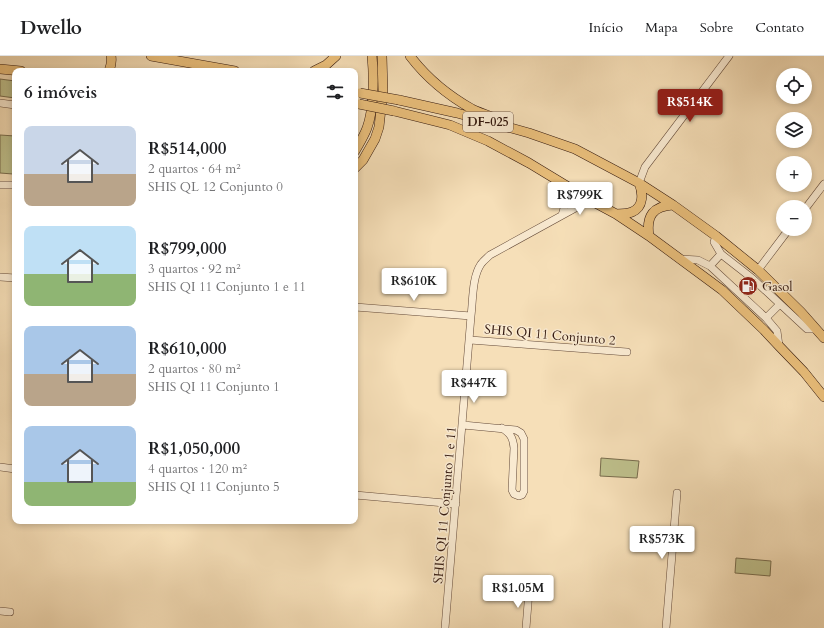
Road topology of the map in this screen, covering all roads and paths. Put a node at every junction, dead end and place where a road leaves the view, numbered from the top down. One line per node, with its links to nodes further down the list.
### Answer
1 (110, 56): 9 (main road)
2 (151, 56): 8 (main road)
3 (336, 56): 11 (main road)
4 (372, 56): 19 (main road)
5 (382, 56): 20 (main road)
6 (410, 56): 18 (main road)
7 (729, 56): 22 (street)
8 (189, 59): 10 (main road)
9 (111, 68)
10 (224, 68)
11 (320, 68)
12 (0, 69): 13 (main road)
13 (12, 70)
14 (358, 93): 18 (main road, DF-025, bridge)
15 (0, 103): 17 (street)
16 (358, 104): 21 (main road, DF-025, bridge)
17 (12, 105)
18 (529, 133): 22 (main road, DF-025)
19 (358, 145)
20 (358, 165)
21 (559, 181): 26 (main road, DF-025); 30 (street)
22 (639, 184): 28 (main road, DF-025); 29 (main road)
23 (824, 184): 27 (street)
24 (0, 185): 25 (street)
25 (12, 185)
26 (590, 200): 29 (main road, DF-025); 30 (street, SHIS QI 11 Conjunto 1 e 11)
27 (812, 200)
28 (674, 205): 31 (main road); 32 (main road, DF-025)
29 (616, 214): 31 (main road, DF-025)
30 (562, 215): 42 (street, SHIS QI 11 Conjunto 1 e 11)
31 (649, 236): 35 (main road, DF-025)
32 (716, 236): 34 (street); 37 (main road, DF-025)
33 (784, 236): 37 (street)
34 (721, 254): 36 (street); 40 (street)
35 (680, 259): 36 (street); 47 (main road, DF-025)
36 (710, 266): 43 (street)
37 (758, 270): 44 (main road, DF-025)
38 (0, 277): 39 (street)
39 (12, 278)
40 (780, 304): 43 (street); 44 (street)
41 (358, 307): 42 (street)
42 (471, 316): 46 (street, SHIS QI 11 Conjunto 1 e 11)
43 (766, 318): 47 (street)
44 (816, 328): 45 (main road, DF-025)
45 (824, 338)
46 (470, 340): 48 (street, SHIS QI 11 Conjunto 2); 50 (street, SHIS QI 11 Conjunto 1 e 11)
47 (779, 346): 49 (main road, DF-025)
48 (627, 352)
49 (824, 397)
50 (463, 425): 51 (street); 56 (street, SHIS QI 11 Conjunto 1 e 11)
51 (502, 428): 51 (street)
52 (0, 467): 53 (street)
53 (12, 469)
54 (677, 493): 62 (street)
55 (358, 495): 56 (street)
56 (456, 504): 60 (street, SHIS QI 11 Conjunto 1 e 11)
57 (529, 591): 61 (street)
58 (0, 611): 59 (street)
59 (10, 612)
60 (445, 628)
61 (526, 628)
62 (666, 628)

